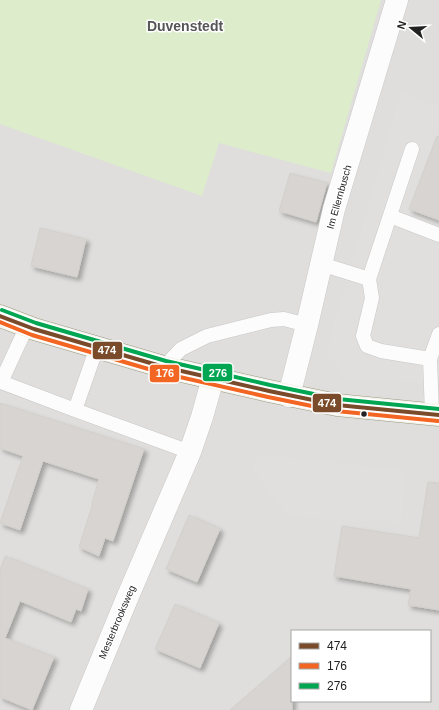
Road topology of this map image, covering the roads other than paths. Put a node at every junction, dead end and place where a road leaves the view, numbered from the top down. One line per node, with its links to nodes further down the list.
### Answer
1 (397, 0): 5 (street, Im Ellernbusch)
2 (412, 149): 3 (lane)
3 (390, 216): 4 (lane); 6 (lane)
4 (439, 235)
5 (321, 264): 6 (lane); 8 (street, Im Ellernbusch)
6 (369, 279): 12 (lane)
7 (0, 316): 9 (main road)
8 (307, 325): 13 (lane); 16 (street, Im Ellernbusch)
9 (26, 326): 11 (main road); 15 (lane)
10 (439, 334): 12 (lane)
11 (97, 347): 13 (main road); 17 (lane)
12 (430, 359): 18 (lane)
13 (164, 367): 14 (main road)
14 (213, 378): 16 (main road); 19 (street, Mesterbrooksweg)
15 (0, 382): 17 (lane)
16 (289, 396): 18 (main road)
17 (75, 410): 19 (lane)
18 (435, 415)
19 (190, 452): 20 (street, Mesterbrooksweg)
20 (81, 710)

